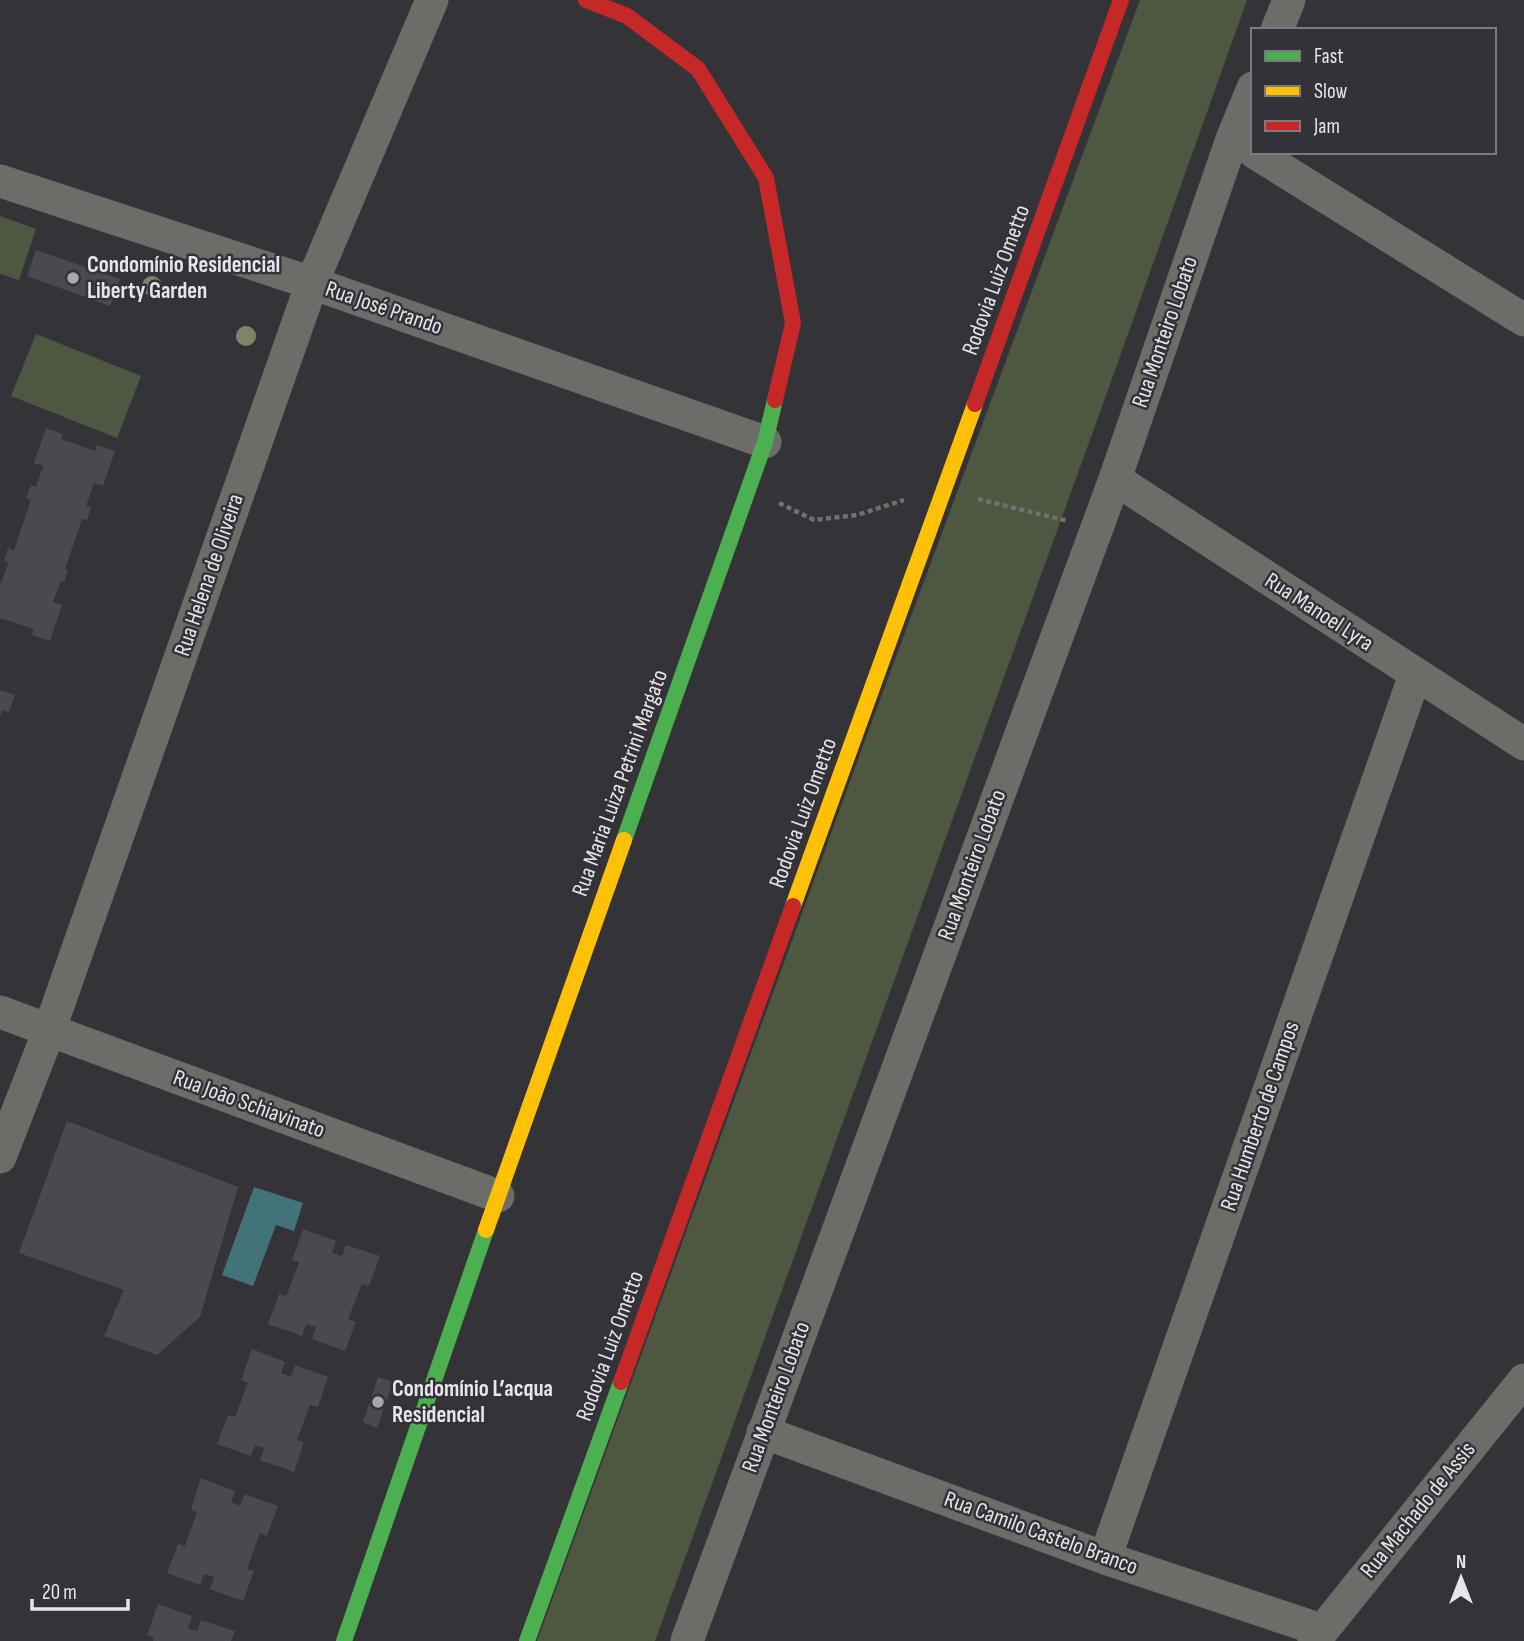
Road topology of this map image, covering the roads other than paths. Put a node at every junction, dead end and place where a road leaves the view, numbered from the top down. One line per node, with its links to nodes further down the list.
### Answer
1 (432, 0): 10 (street, Rua Helena de Oliveira)
2 (586, 0): 12 (street, Rua Maria Luiza Petrini Margato)
3 (1122, 0): 25 (street, Rodovia Luiz Ometto)
4 (1289, 0): 5 (street)
5 (1278, 28)
6 (1251, 105): 7 (street, Rua Monteiro Lobato)
7 (1246, 148): 13 (street, Rua Monteiro Lobato)
8 (1256, 154): 11 (street)
9 (0, 181): 10 (street, Rua José Prando)
10 (312, 283): 12 (street, Rua José Prando); 17 (street, Rua Helena de Oliveira)
11 (1524, 320)
12 (765, 442): 19 (street, Rua Maria Luiza Petrini Margato)
13 (1115, 478): 14 (street, Rua Manoel Lyra); 21 (street, Rua Monteiro Lobato)
14 (1415, 675): 15 (street, Rua Manoel Lyra); 22 (street, Rua Humberto de Campos)
15 (1524, 744)
16 (0, 1012): 17 (street, Rua João Schiavinato)
17 (49, 1031): 18 (street, Rua Helena de Oliveira); 19 (street, Rua João Schiavinato)
18 (0, 1157)
19 (498, 1196): 24 (street, Rua Maria Luiza Petrini Margato)
20 (1524, 1380): 23 (street, Rua Machado de Assis)
21 (763, 1432): 22 (street, Rua Camilo Castelo Branco); 26 (street, Rua Monteiro Lobato)
22 (1105, 1558): 23 (street, Rua Camilo Castelo Branco)
23 (1318, 1635)
24 (344, 1641)
25 (527, 1641)
26 (687, 1641)

